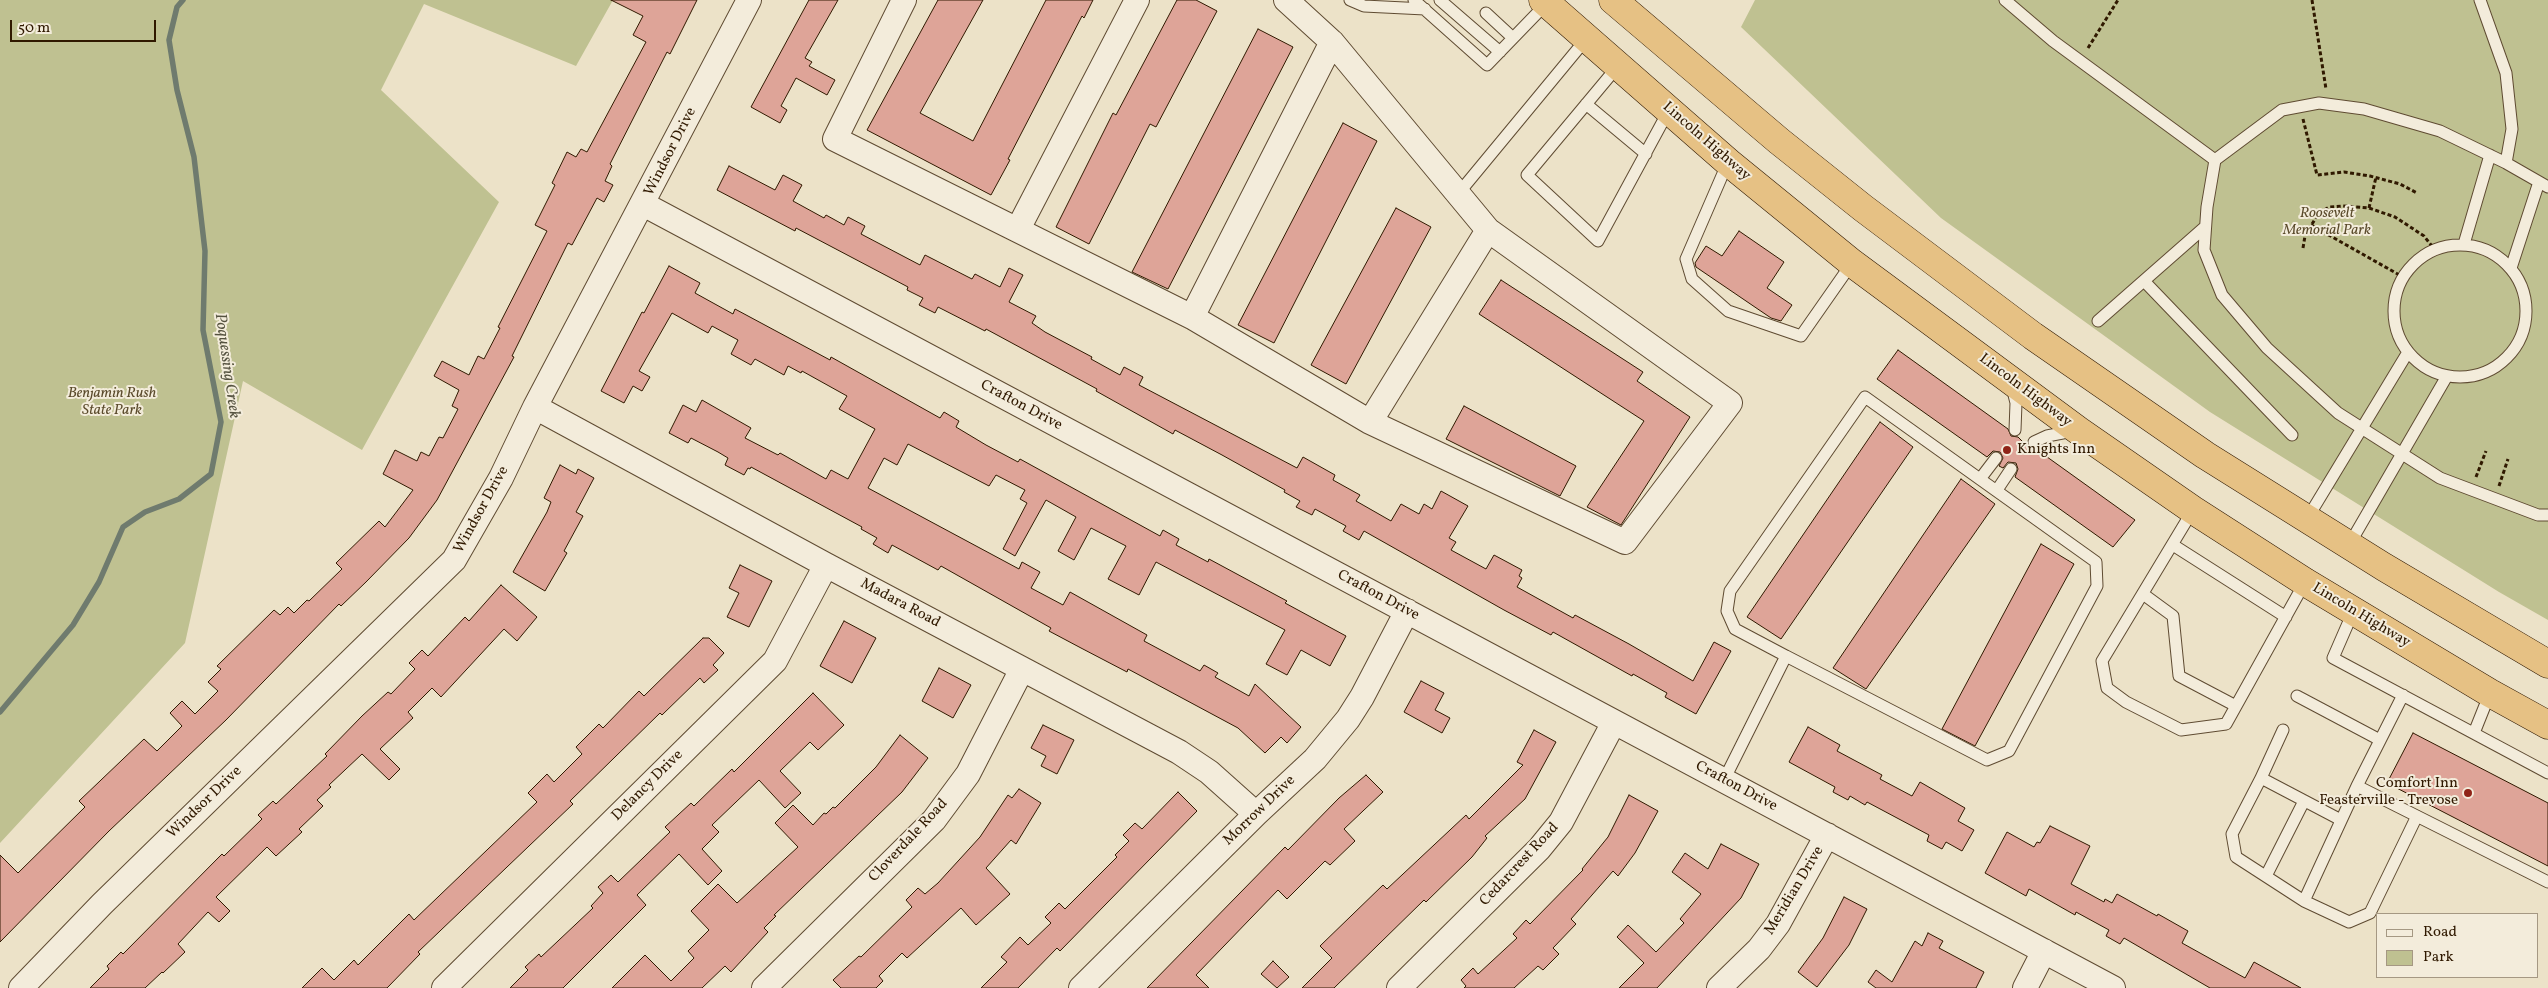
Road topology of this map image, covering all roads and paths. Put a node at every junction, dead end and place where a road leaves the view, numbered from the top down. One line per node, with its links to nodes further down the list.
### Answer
1 (749, 0): 36 (street, Windsor Drive)
2 (904, 0): 40 (street)
3 (1137, 0): 40 (street)
4 (1286, 0): 19 (street)
5 (1350, 0): 15 (lane)
6 (1414, 0): 15 (lane)
7 (1433, 0): 15 (lane)
8 (1440, 0): 20 (lane)
9 (1613, 0): 72 (highway)
10 (2005, 0): 21 (lane)
11 (2118, 0): 21 (path)
12 (2312, 0): 24 (path)
13 (2480, 0): 31 (lane)
14 (1545, 2): 17 (lane); 18 (highway, Lincoln Highway)
15 (1425, 9): 20 (lane)
16 (1486, 13): 17 (lane)
17 (1513, 38): 20 (lane)
18 (1586, 38): 22 (highway, Lincoln Highway); 35 (lane)
19 (1332, 42): 35 (street); 49 (street)
20 (1500, 52)
21 (2080, 61): 29 (lane)
22 (1618, 66): 23 (lane); 26 (highway, Lincoln Highway)
23 (1586, 104): 27 (lane); 27 (lane)
24 (2328, 104): 25 (lane); 28 (lane)
25 (2300, 107): 29 (lane); 32 (path)
26 (1669, 110): 27 (lane); 30 (highway, Lincoln Highway)
27 (1646, 154)
28 (2490, 155): 31 (lane); 42 (lane)
29 (2215, 160): 39 (lane)
30 (1728, 162): 45 (highway, Lincoln Highway); 45 (lane)
31 (2506, 163): 33 (lane)
32 (2376, 177): 34 (path); 37 (path)
33 (2543, 184): 46 (lane)
34 (2416, 193)
35 (1458, 194): 41 (street)
36 (644, 204): 54 (street, Windsor Drive); 78 (street, Crafton Drive)
37 (2369, 208): 38 (path); 44 (path)
38 (2311, 225): 43 (path); 47 (path)
39 (2205, 227): 48 (lane); 56 (lane)
40 (1018, 229): 49 (street)
41 (1488, 230): 55 (street); 55 (street)
42 (2464, 244): 44 (lane); 46 (lane)
43 (2303, 248)
44 (2435, 250): 47 (lane)
45 (1852, 263): 53 (highway, Lincoln Highway)
46 (2511, 268): 52 (lane)
47 (2403, 277): 51 (lane)
48 (2144, 281): 50 (lane); 59 (lane)
49 (1192, 317): 55 (street)
50 (2098, 321)
51 (2408, 352): 52 (lane); 56 (lane)
52 (2446, 376): 62 (lane)
53 (2009, 378): 57 (lane); 58 (highway, Lincoln Highway)
54 (535, 407): 75 (street, Madara Road); 106 (street, Windsor Drive)
55 (1370, 422)
56 (2362, 428): 62 (lane); 72 (lane)
57 (2015, 430)
58 (2079, 431): 60 (lane); 70 (highway, Lincoln Highway)
59 (2292, 436)
60 (2034, 442)
61 (2486, 451): 68 (path)
62 (2401, 454): 68 (lane); 74 (lane)
63 (1996, 458): 66 (lane)
64 (2508, 459): 69 (path)
65 (2011, 469): 67 (lane)
66 (1980, 479): 67 (lane); 81 (lane)
67 (1997, 490): 81 (lane)
68 (2471, 490): 69 (lane)
69 (2495, 498): 71 (lane)
70 (2193, 510): 73 (lane); 76 (highway, Lincoln Highway)
71 (2548, 515)
72 (2307, 519): 74 (highway)
73 (2173, 545): 77 (lane); 80 (lane)
74 (2349, 545): 82 (highway)
75 (826, 565): 83 (street, Madara Road); 107 (street, Delancy Drive)
76 (2305, 582): 79 (highway, Lincoln Highway); 80 (lane)
77 (2143, 594): 87 (lane); 87 (lane)
78 (1407, 611): 88 (street, Crafton Drive); 98 (street, Morrow Drive)
79 (2353, 612): 84 (highway, Lincoln Highway); 85 (lane)
80 (2286, 617): 87 (lane)
81 (1786, 656): 95 (lane)
82 (2548, 664)
83 (1022, 669): 98 (street, Madara Road); 108 (street, Cloverdale Road)
84 (2490, 693): 89 (highway, Lincoln Highway); 91 (lane)
85 (2403, 695): 91 (lane); 92 (lane)
86 (2297, 696): 92 (lane)
87 (2236, 706)
88 (1614, 722): 95 (street, Crafton Drive); 110 (street, Cedarcrest Road)
89 (2548, 725)
90 (2283, 730): 94 (lane)
91 (2474, 733): 93 (lane)
92 (2380, 740): 96 (lane)
93 (2548, 773)
94 (2261, 778): 97 (lane); 102 (lane)
95 (1724, 780): 101 (street, Crafton Drive)
96 (2357, 786): 99 (lane); 100 (lane)
97 (2304, 801): 100 (lane); 102 (lane)
98 (1256, 814): 109 (street, Morrow Drive)
99 (2417, 816): 103 (lane); 104 (lane)
100 (2342, 820): 104 (lane)
101 (1827, 836): 105 (street, Crafton Drive); 111 (street, Meridian Drive)
102 (2266, 876): 104 (lane)
103 (2548, 882)
104 (2304, 901)
105 (2044, 951): 112 (street); 113 (street, Crafton Drive)
106 (21, 988)
107 (444, 988)
108 (764, 988)
109 (1081, 988)
110 (1399, 988)
111 (1719, 988)
112 (2024, 988)
113 (2113, 988)

